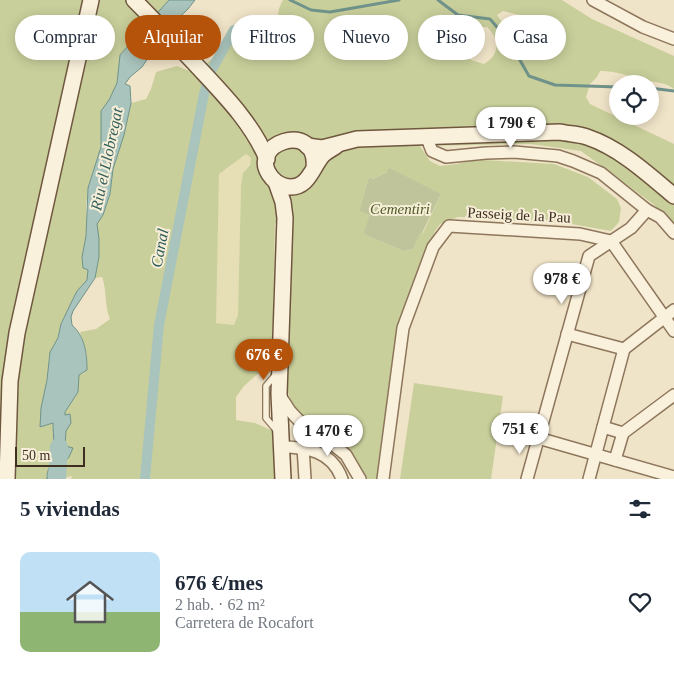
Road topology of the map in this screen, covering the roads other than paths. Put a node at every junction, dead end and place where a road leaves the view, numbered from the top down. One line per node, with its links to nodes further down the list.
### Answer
1 (91, 0): 36 (street)
2 (134, 0): 5 (street)
3 (593, 0): 4 (street)
4 (674, 40)
5 (247, 123): 7 (street); 10 (street)
6 (426, 136): 9 (street); 14 (street); 15 (street)
7 (281, 141): 8 (street); 10 (street)
8 (307, 146): 9 (street); 11 (street)
9 (336, 146): 11 (street)
10 (267, 159): 12 (street)
11 (314, 168): 13 (street)
12 (276, 182): 13 (street); 16 (street)
13 (297, 186): 16 (street)
14 (674, 196)
15 (648, 210): 17 (street); 18 (street)
16 (285, 218): 23 (street)
17 (674, 233)
18 (611, 241): 19 (street); 21 (street); 41 (street, Passeig de la Pau)
19 (670, 314): 20 (street); 22 (street)
20 (674, 331)
21 (567, 334): 22 (street); 30 (street)
22 (624, 349): 27 (street)
23 (280, 369): 24 (street); 29 (lane)
24 (279, 394): 26 (street); 29 (street)
25 (674, 395): 28 (street)
26 (305, 427): 29 (street); 31 (street); 40 (street)
27 (603, 427): 28 (street); 32 (street)
28 (622, 433): 33 (street)
29 (281, 437): 31 (street); 37 (street)
30 (538, 438): 32 (street); 42 (street)
31 (303, 448): 38 (street); 39 (street)
32 (596, 455): 33 (street); 43 (street)
33 (615, 460): 34 (street)
34 (661, 476): 35 (street)
35 (674, 477)
36 (7, 479)
37 (283, 479)
38 (305, 479)
39 (342, 479)
40 (360, 479)
41 (382, 479)
42 (527, 479)
43 (589, 479)

